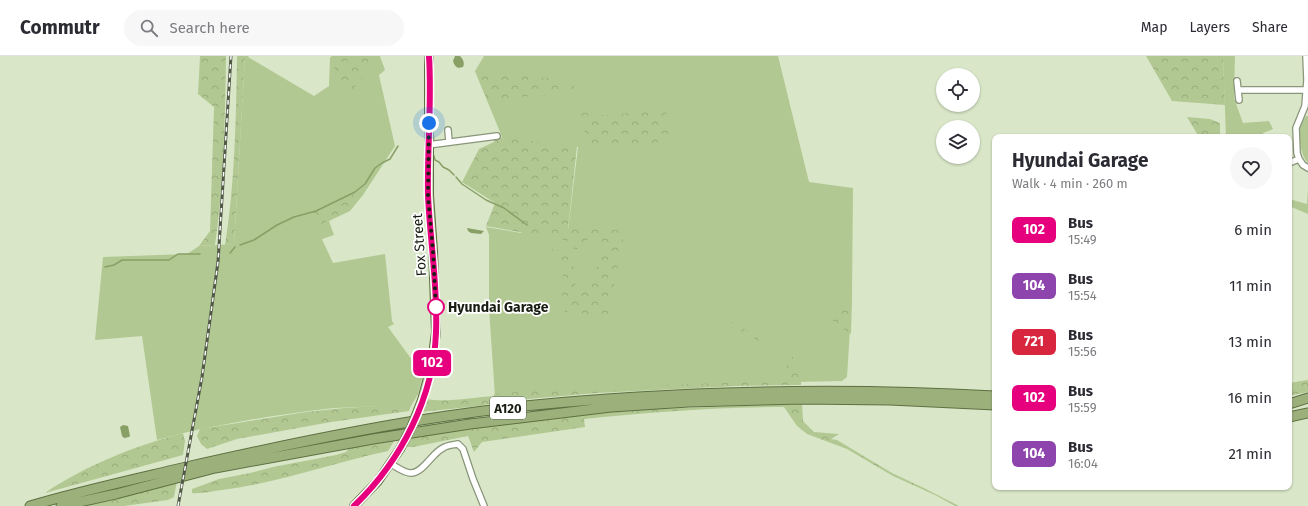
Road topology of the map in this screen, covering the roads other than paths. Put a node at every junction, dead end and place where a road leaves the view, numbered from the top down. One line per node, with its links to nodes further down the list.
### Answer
1 (429, 56): 12 (main road, Fox Street)
2 (1306, 56): 3 (street)
3 (1308, 80): 6 (street)
4 (1237, 81): 5 (street)
5 (1238, 90): 6 (street); 7 (street)
6 (1307, 90): 8 (street)
7 (1239, 100)
8 (1306, 112): 13 (street)
9 (448, 130): 11 (street)
10 (497, 136): 11 (street)
11 (449, 142): 12 (street)
12 (432, 144): 24 (main road, Fox Street, bridge)
13 (1299, 159): 14 (street); 15 (street)
14 (1292, 162)
15 (1308, 168)
16 (992, 396): 25 (highway, A120)
17 (1308, 399): 18 (highway)
18 (1292, 403)
19 (992, 405): 26 (highway, A120)
20 (1308, 413): 21 (highway)
21 (1292, 416)
22 (1308, 416): 23 (highway)
23 (1292, 417)
24 (391, 464): 27 (main road, Fox Street); 28 (street)
25 (30, 506)
26 (61, 506)
27 (354, 506)
28 (484, 506)

